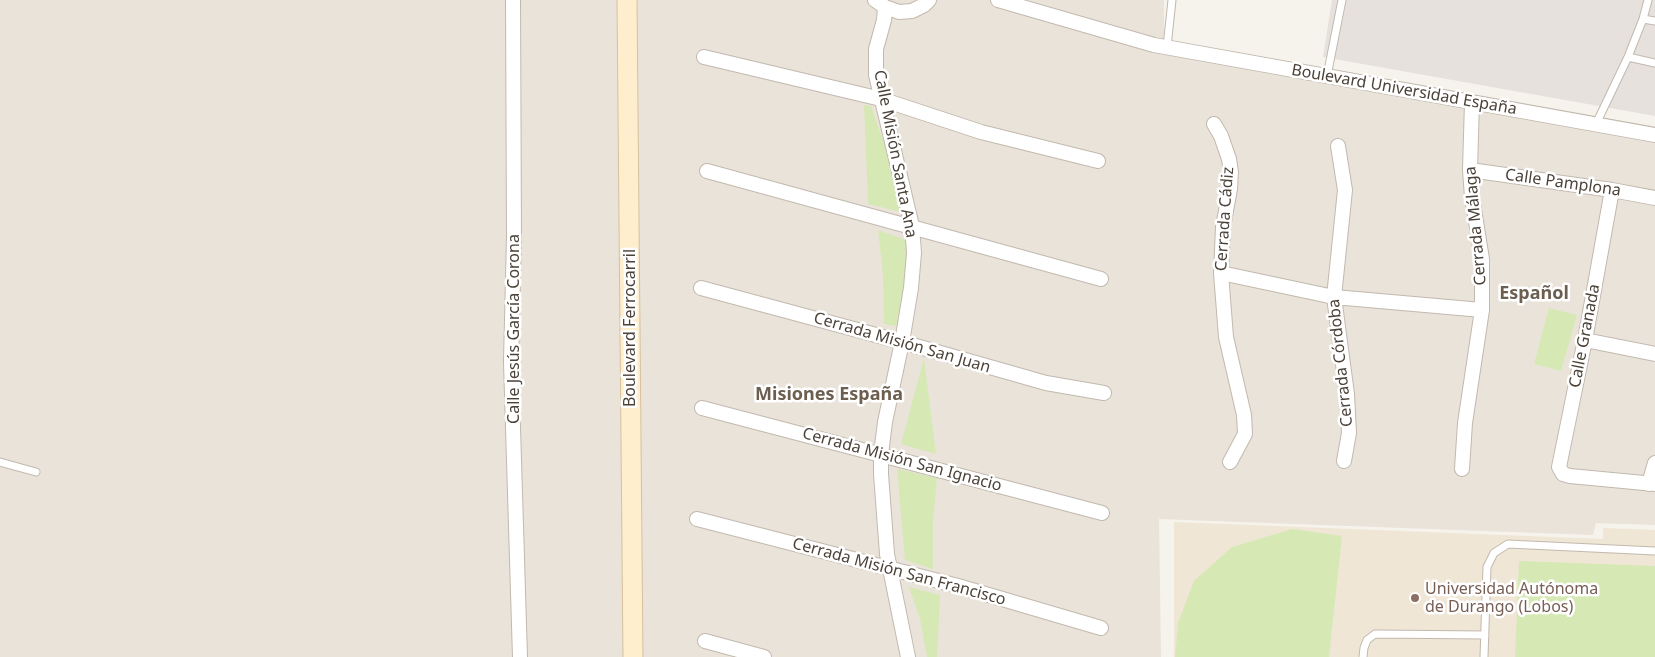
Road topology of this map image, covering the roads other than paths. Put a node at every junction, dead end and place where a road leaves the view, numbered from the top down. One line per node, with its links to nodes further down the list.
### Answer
1 (513, 0): 53 (street, Calle Jesús García Corona)
2 (627, 0): 54 (main road, Boulevard Ferrocarril)
3 (929, 0): 8 (street)
4 (998, 0): 11 (street, Boulevard Universidad España)
5 (1172, 0): 11 (lane)
6 (1342, 0): 15 (lane)
7 (1648, 0): 9 (lane)
8 (880, 4): 16 (street, Calle Misión Santa Ana)
9 (1643, 19): 10 (lane); 13 (lane)
10 (1655, 21)
11 (1160, 46): 15 (street, Boulevard Universidad España)
12 (704, 57): 16 (street)
13 (1628, 57): 14 (lane); 19 (lane)
14 (1655, 63)
15 (1327, 76): 17 (street, Boulevard Universidad España)
16 (881, 99): 22 (street); 27 (street, Calle Misión Santa Ana)
17 (1472, 102): 19 (street, Boulevard Universidad España); 23 (street, Cerrada Málaga)
18 (1214, 124): 28 (street, Cerrada Cádiz)
19 (1595, 125): 20 (street, Boulevard Universidad España)
20 (1655, 136)
21 (1338, 146): 31 (street, Cerrada Córdoba)
22 (1098, 161)
23 (1470, 170): 25 (street, Calle Pamplona); 32 (street, Cerrada Málaga)
24 (707, 171): 27 (street)
25 (1612, 190): 26 (street, Calle Pamplona); 33 (street, Calle Granada)
26 (1655, 198)
27 (912, 226): 29 (street); 34 (street, Calle Misión Santa Ana)
28 (1221, 273): 31 (street); 41 (street, Cerrada Cádiz)
29 (1101, 279)
30 (701, 288): 34 (street, Cerrada Misión San Juan)
31 (1334, 297): 32 (street); 39 (street, Cerrada Córdoba)
32 (1482, 310): 43 (street, Cerrada Málaga)
33 (1585, 340): 35 (street); 45 (street, Calle Granada)
34 (902, 342): 36 (street, Cerrada Misión San Juan); 38 (street, Calle Misión Santa Ana)
35 (1655, 354)
36 (1104, 393)
37 (702, 408): 38 (street, Cerrada Misión San Ignacio)
38 (881, 454): 46 (street, Cerrada Misión San Ignacio); 49 (street, Calle Misión Santa Ana)
39 (1344, 461)
40 (0, 462): 44 (lane)
41 (1230, 462)
42 (1655, 463): 45 (street)
43 (1462, 469)
44 (36, 472)
45 (1652, 484)
46 (1102, 513)
47 (697, 519): 49 (street, Cerrada Misión San Francisco)
48 (1655, 551): 51 (lane)
49 (890, 570): 50 (street, Cerrada Misión San Francisco); 56 (street, Calle Misión Santa Ana)
50 (1101, 628)
51 (1485, 635): 57 (lane); 58 (lane)
52 (705, 641): 55 (street)
53 (520, 657)
54 (633, 657)
55 (764, 657)
56 (908, 657)
57 (1363, 657)
58 (1484, 657)

